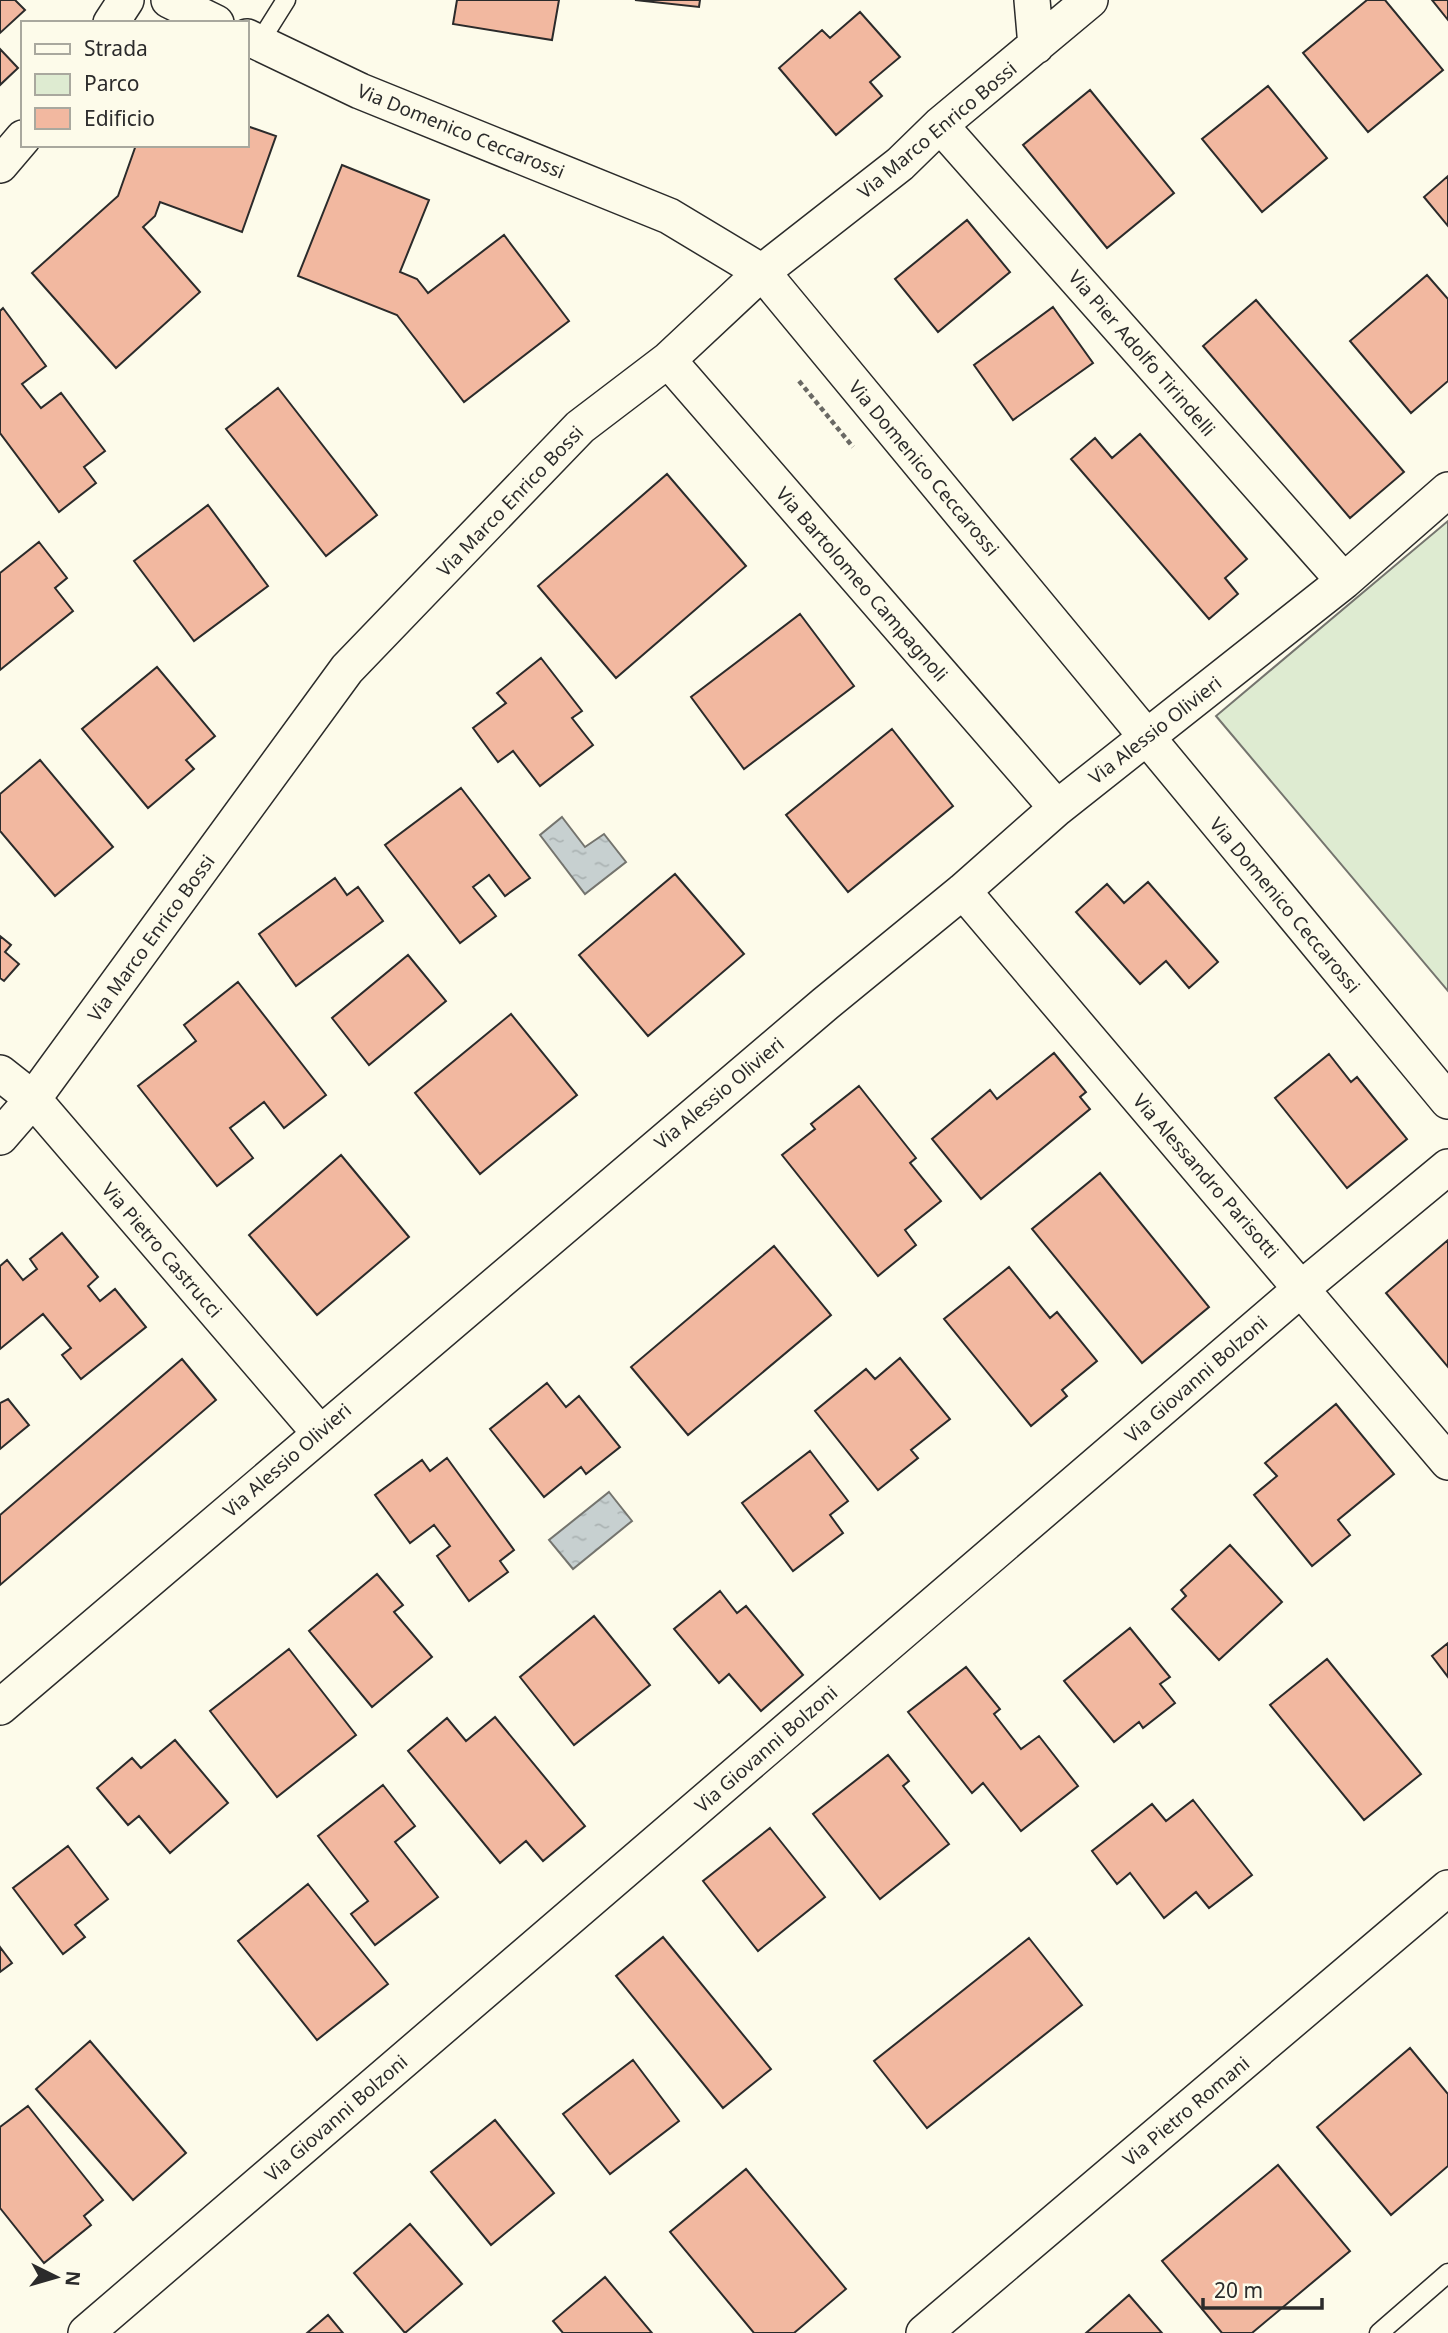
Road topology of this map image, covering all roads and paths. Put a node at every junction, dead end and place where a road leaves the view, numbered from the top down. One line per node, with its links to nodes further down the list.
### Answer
1 (126, 0): 6 (street)
2 (169, 0): 7 (street)
3 (286, 0): 8 (lane)
4 (1032, 0): 9 (street)
5 (1090, 0): 9 (street, Via Marco Enrico Bossi)
6 (112, 21)
7 (212, 21)
8 (253, 40): 13 (street, Via Domenico Ceccarossi)
9 (1036, 46): 10 (street, Via Marco Enrico Bossi)
10 (940, 125): 13 (street, Via Marco Enrico Bossi); 18 (street, Via Pier Adolfo Tirindelli)
11 (21, 140): 12 (street)
12 (0, 165)
13 (762, 272): 14 (street, Via Marco Enrico Bossi); 19 (street, Via Domenico Ceccarossi)
14 (668, 360): 20 (street, Via Bartolomeo Campagnoli); 23 (street, Via Marco Enrico Bossi)
15 (794, 374): 16 (path)
16 (855, 449)
17 (1448, 491): 18 (street, Via Alessio Olivieri)
18 (1344, 581): 19 (street, Via Alessio Olivieri)
19 (1146, 737): 20 (street, Via Alessio Olivieri); 24 (street, Via Domenico Ceccarossi)
20 (1057, 808): 21 (street, Via Alessio Olivieri)
21 (963, 891): 27 (street, Via Alessandro Parisotti); 28 (street, Via Alessio Olivieri)
22 (0, 1073): 23 (street, Via Pietro Castrucci)
23 (33, 1099): 25 (street, Via Marco Enrico Bossi); 28 (street, Via Pietro Castrucci)
24 (1448, 1101)
25 (0, 1138)
26 (1448, 1167): 27 (street, Via Giovanni Bolzoni)
27 (1302, 1288): 29 (street, Via Alessandro Parisotti); 35 (street, Via Giovanni Bolzoni)
28 (320, 1432): 30 (street, Via Alessio Olivieri)
29 (1448, 1462)
30 (0, 1707)
31 (1448, 1888): 36 (street, Via Pietro Romani)
32 (1448, 2273): 33 (lane)
33 (1430, 2289): 34 (lane); 37 (lane)
34 (1448, 2295)
35 (86, 2333)
36 (924, 2333)
37 (1379, 2333)

